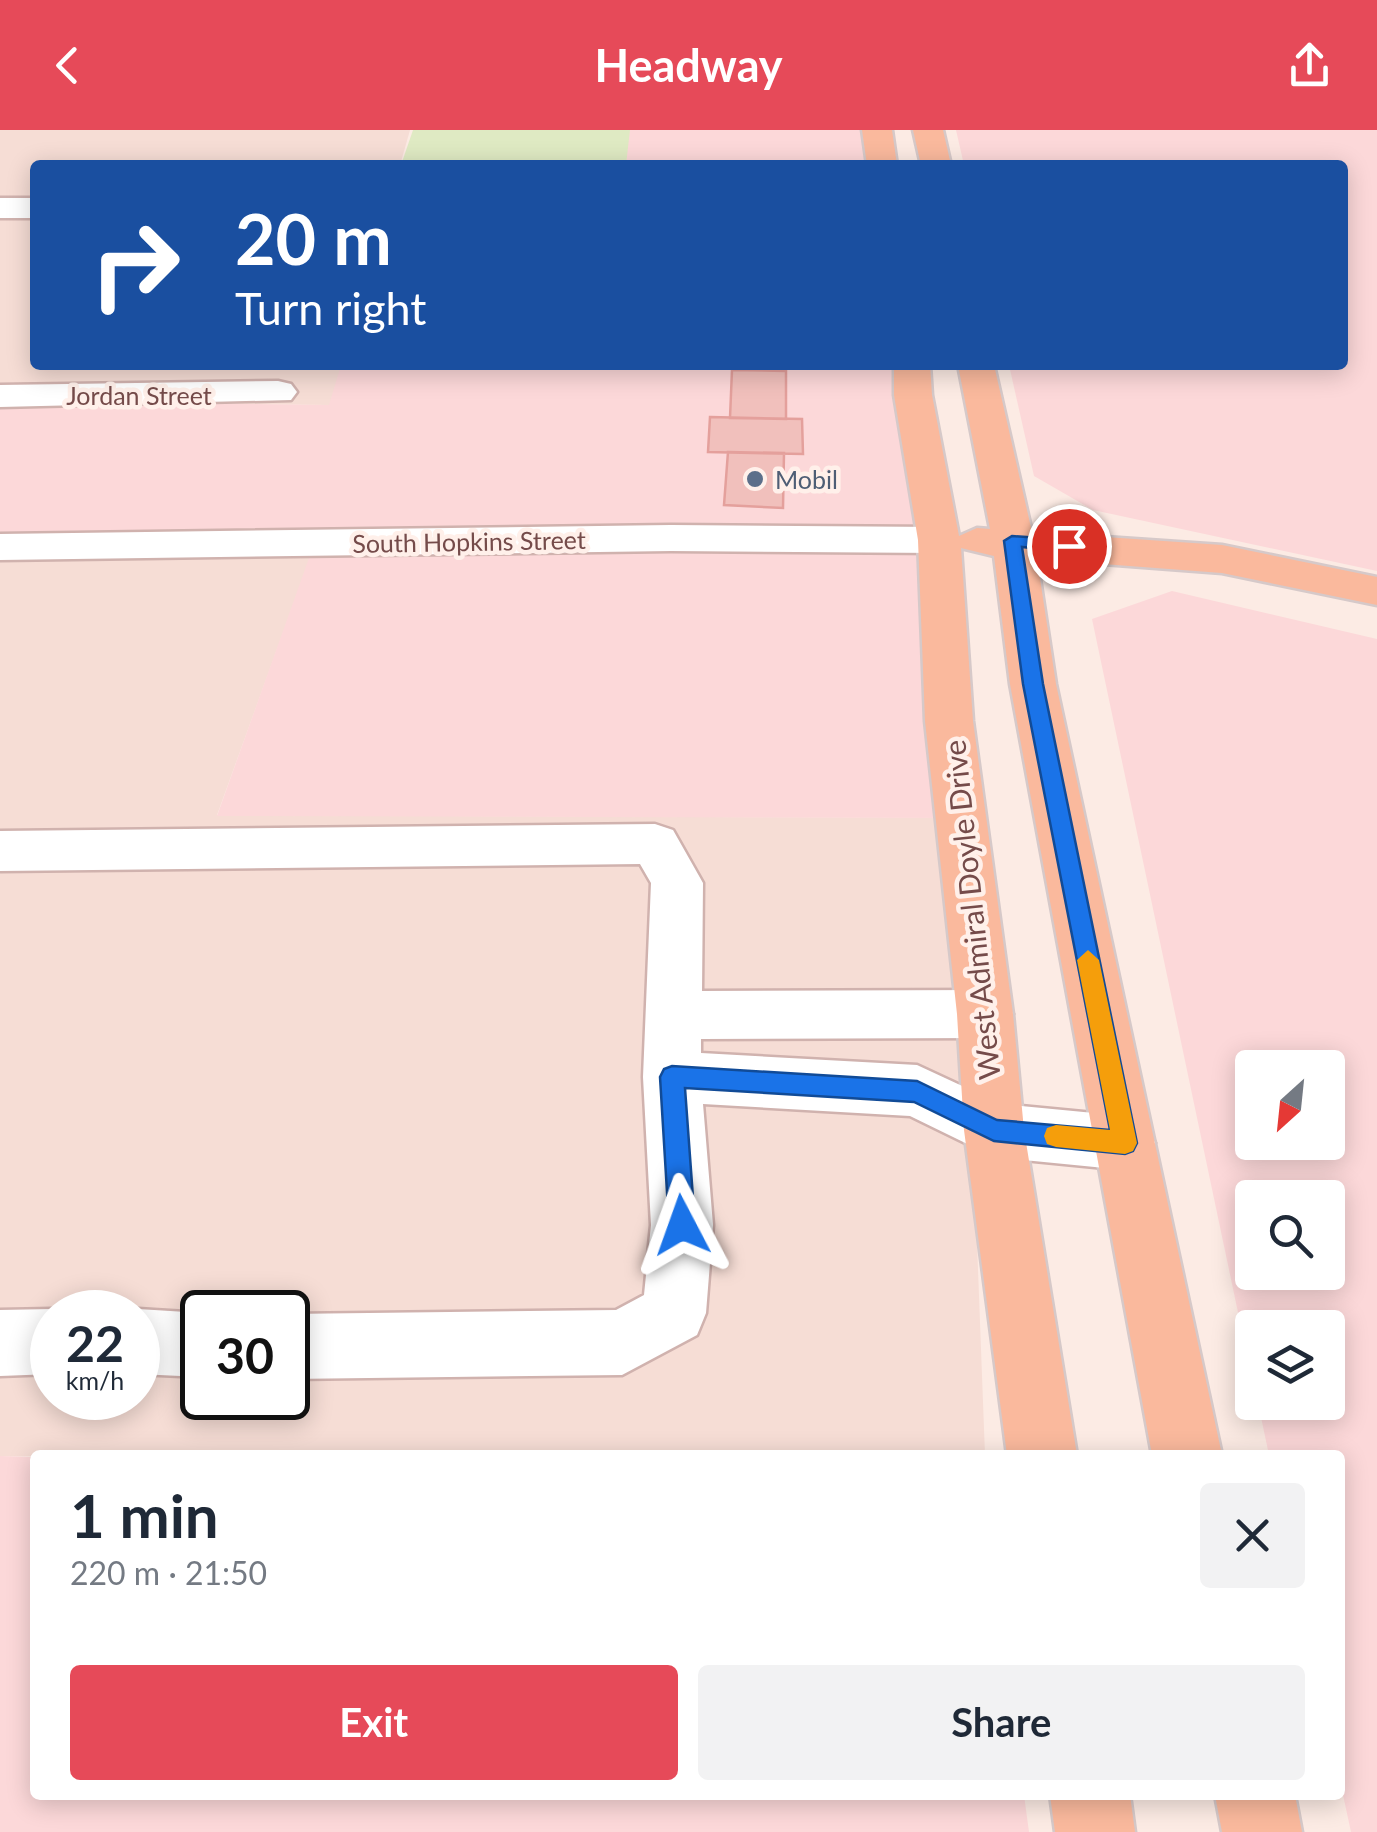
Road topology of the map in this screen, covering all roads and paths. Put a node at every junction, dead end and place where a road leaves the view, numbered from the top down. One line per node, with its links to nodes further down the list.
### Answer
1 (877, 130): 3 (main road)
2 (928, 130): 4 (main road)
3 (881, 160)
4 (935, 160)
5 (0, 208): 6 (street)
6 (30, 208)
7 (912, 370): 11 (main road, West Admiral Doyle Drive)
8 (977, 370): 12 (main road)
9 (278, 392): 10 (street, Jordan Street)
10 (0, 396)
11 (939, 540): 12 (main road); 13 (street, South Hopkins Street); 17 (main road, West Admiral Doyle Drive)
12 (1012, 541): 14 (main road); 20 (main road)
13 (1, 548)
14 (1377, 591)
15 (0, 851): 16 (street)
16 (673, 1014): 17 (street); 18 (street)
17 (985, 1014): 19 (main road, West Admiral Doyle Drive)
18 (672, 1077): 19 (street); 23 (street)
19 (994, 1130): 20 (street); 24 (main road, West Admiral Doyle Drive)
20 (1125, 1143): 25 (main road)
21 (30, 1342): 22 (street)
22 (0, 1343)
23 (310, 1348)
24 (1041, 1450)
25 (1186, 1450)
26 (1091, 1800): 28 (main road)
27 (1256, 1800): 29 (main road)
28 (1095, 1832)
29 (1262, 1832)

